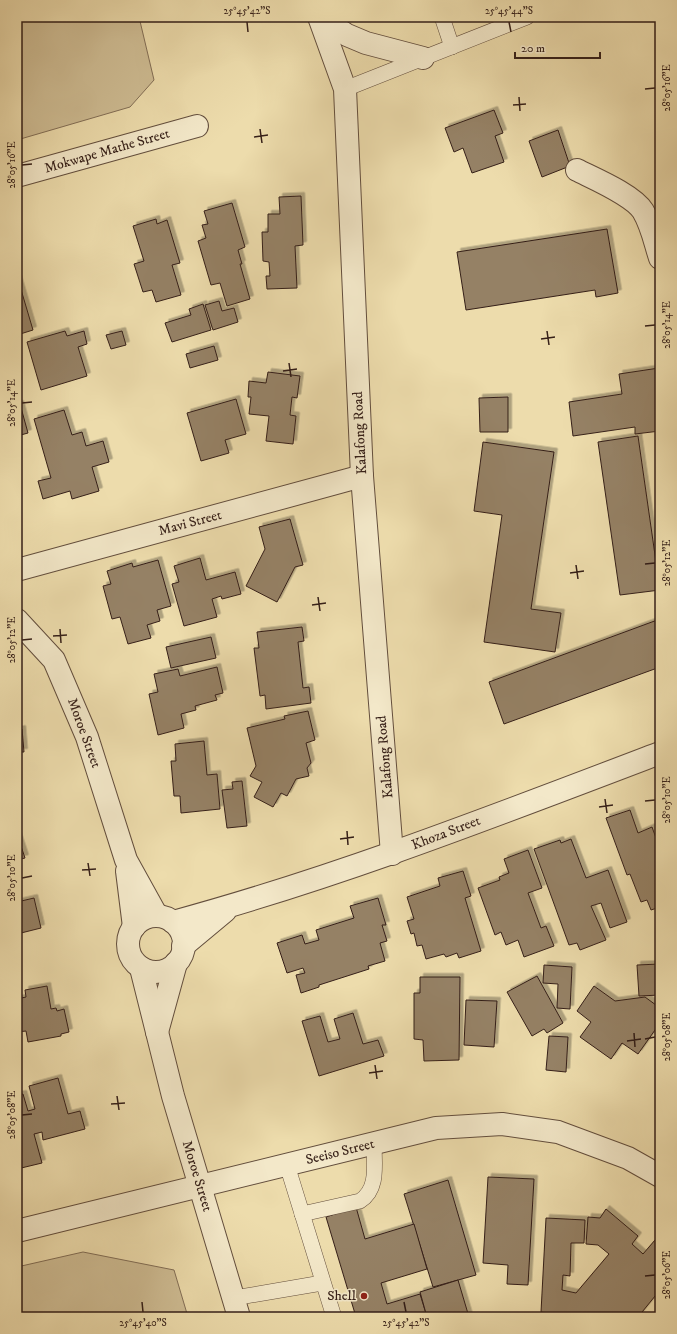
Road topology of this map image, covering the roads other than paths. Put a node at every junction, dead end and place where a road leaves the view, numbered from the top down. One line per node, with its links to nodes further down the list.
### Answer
1 (319, 17): 5 (street); 6 (street, Kalafong Road)
2 (442, 17): 4 (lane)
3 (527, 17): 4 (lane)
4 (452, 47): 5 (lane)
5 (423, 58): 6 (lane)
6 (345, 89): 11 (street, Kalafong Road)
7 (196, 126): 9 (street, Mokwape Mathe Street)
8 (577, 170): 10 (street)
9 (17, 176)
10 (660, 258)
11 (362, 476): 12 (street, Mavi Street); 15 (street, Kalafong Road)
12 (17, 570)
13 (17, 620): 16 (street, Moroe Street)
14 (660, 753): 15 (street, Khoza Street)
15 (392, 854): 17 (street, Khoza Street)
16 (126, 860): 18 (street, Moroe Street); 19 (street, Moroe Street)
17 (230, 906): 18 (street, Khoza Street); 20 (street, Khoza Street)
18 (165, 919): 19 (street); 20 (street)
19 (134, 927): 21 (street)
20 (180, 955): 21 (street); 22 (street)
21 (141, 968): 22 (street, Moroe Street)
22 (157, 1035): 26 (street, Moroe Street)
23 (374, 1143): 24 (street, Seeiso Street); 25 (street, Seeiso Street); 27 (lane)
24 (287, 1165): 26 (street, Seeiso Street); 27 (lane)
25 (660, 1176)
26 (200, 1186): 28 (street, Seeiso Street); 30 (street, Moroe Street)
27 (302, 1214): 29 (lane)
28 (17, 1231)
29 (322, 1283): 30 (lane); 31 (lane)
30 (237, 1307)
31 (334, 1317)

